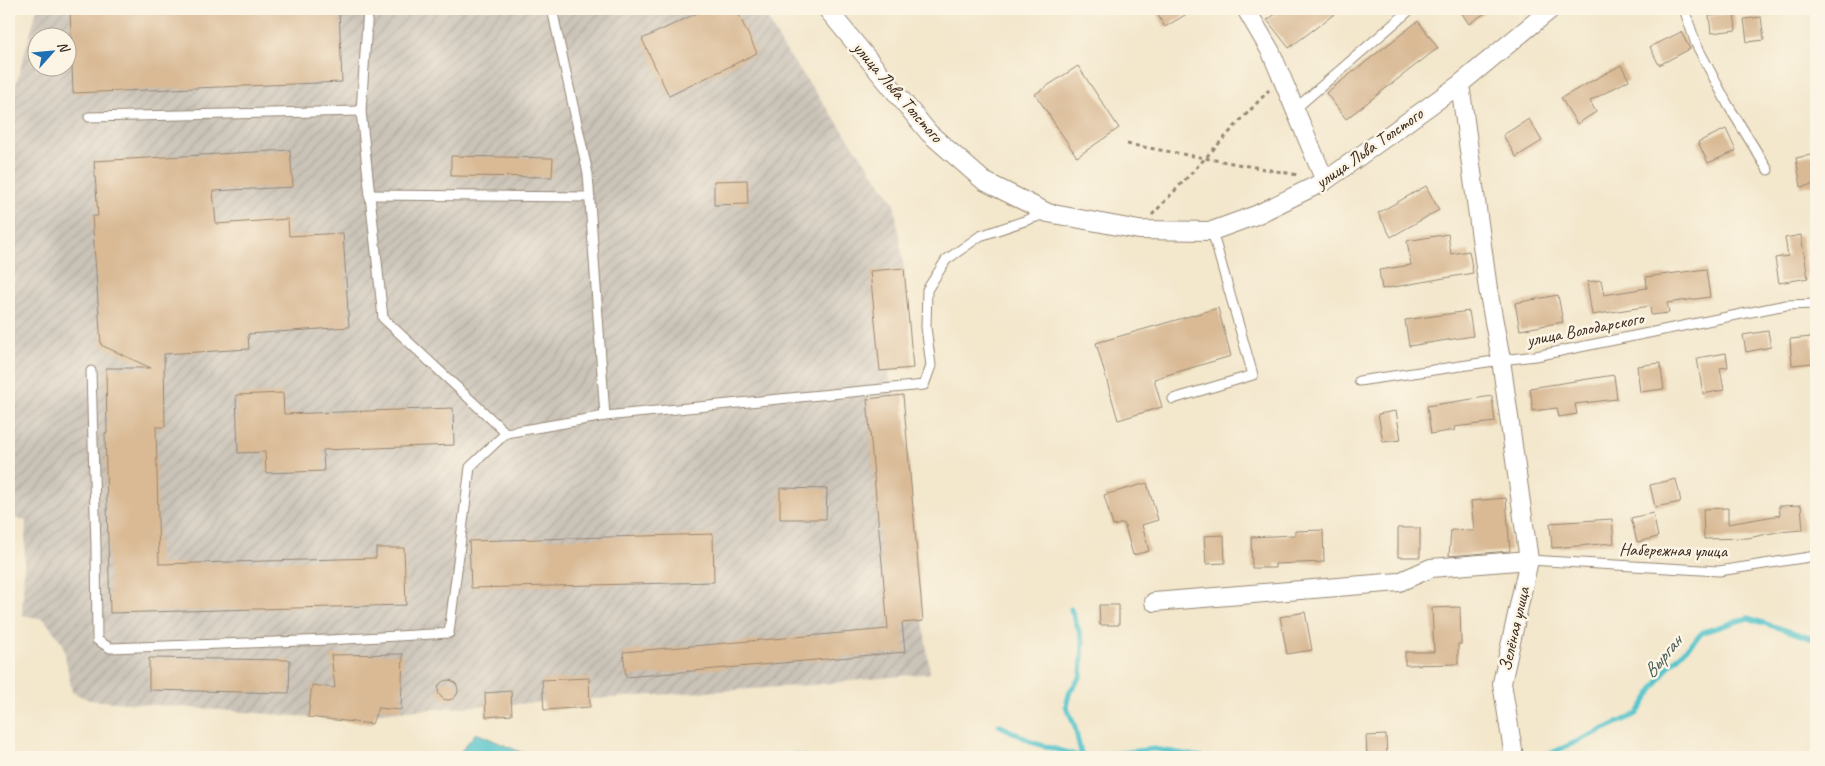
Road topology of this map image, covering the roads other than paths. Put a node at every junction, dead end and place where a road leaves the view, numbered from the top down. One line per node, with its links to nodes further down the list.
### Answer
1 (368, 9): 10 (lane)
2 (552, 9): 15 (lane)
3 (828, 9): 16 (street, улица Льва Толстого)
4 (1246, 9): 9 (street)
5 (1411, 9): 9 (lane)
6 (1551, 9): 8 (street, улица Льва Толстого)
7 (1684, 9): 12 (lane)
8 (1460, 84): 13 (street, улица Льва Толстого); 19 (street)
9 (1295, 109): 13 (street)
10 (361, 111): 11 (lane); 14 (lane)
11 (89, 117)
12 (1768, 170)
13 (1326, 181): 17 (street, улица Льва Толстого)
14 (369, 196): 15 (lane); 24 (lane)
15 (590, 197): 23 (lane)
16 (1048, 213): 17 (street, улица Льва Толстого); 23 (lane)
17 (1212, 231): 22 (lane)
18 (1816, 305): 19 (lane, улица Володарского)
19 (1501, 360): 21 (lane, улица Володарского); 26 (street)
20 (91, 371): 24 (lane)
21 (1359, 381)
22 (1173, 399)
23 (605, 416): 24 (lane)
24 (506, 433)
25 (1816, 556): 26 (lane, Набережная улица)
26 (1529, 560): 27 (street); 28 (street, Зелёная улица)
27 (1154, 602)
28 (1514, 756)

